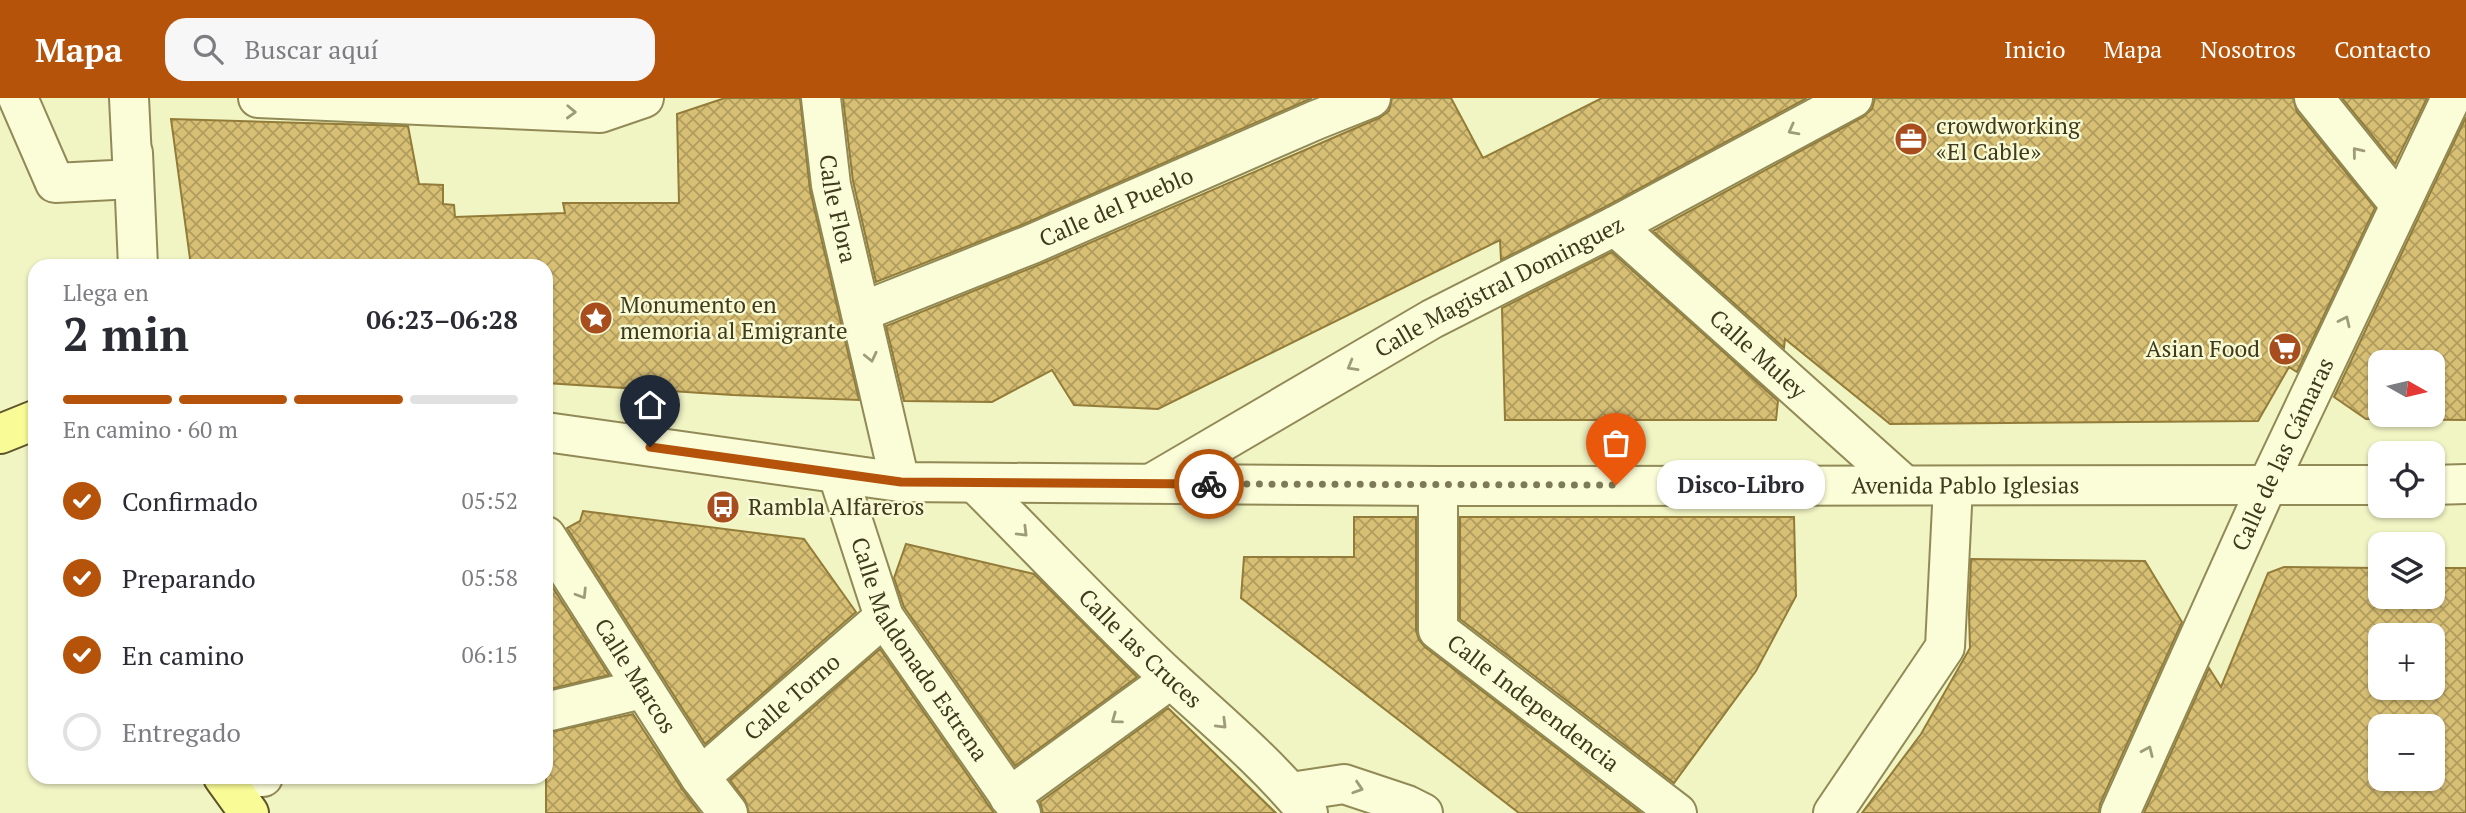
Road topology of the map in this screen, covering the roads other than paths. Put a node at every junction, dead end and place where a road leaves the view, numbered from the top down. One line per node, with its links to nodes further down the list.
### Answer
1 (18, 98): 10 (street)
2 (133, 98): 10 (street)
3 (258, 98): 4 (street, one-way to 4)
4 (643, 98)
5 (821, 98): 14 (street, Calle Flora)
6 (1371, 98): 14 (street, Calle del Pueblo)
7 (1853, 98): 12 (street, Calle Magistral Dominguez, one-way to 12)
8 (2314, 98): 11 (street, one-way to 8)
9 (2451, 98): 11 (street, Calle de las Cámaras)
10 (133, 180): 13 (street)
11 (2400, 205): 28 (street, Calle de las Cámaras, one-way to 11)
12 (1615, 226): 21 (street, Calle Magistral Dominguez, one-way to 21); 22 (street, Calle Muley)
13 (138, 259)
14 (861, 312): 19 (street, Calle Flora, one-way to 19)
15 (28, 423): 17 (main road)
16 (553, 433): 18 (street, Avenida Pablo Iglesias)
17 (0, 434)
18 (838, 475): 19 (street, Avenida Pablo Iglesias); 30 (street, Calle Maldonado Estrena)
19 (901, 482): 20 (street, Avenida Pablo Iglesias)
20 (975, 483): 21 (street, Avenida Pablo Iglesias); 31 (street, Calle las Cruces, one-way to 31)
21 (1151, 484): 26 (street, Avenida Pablo Iglesias)
22 (1903, 484): 26 (street, Avenida Pablo Iglesias); 27 (street, Avenida Pablo Iglesias)
23 (2466, 484): 25 (street)
24 (2368, 485): 28 (street, Avenida Pablo Iglesias)
25 (2445, 485)
26 (1438, 486): 43 (street, Calle Independencia)
27 (1953, 486): 28 (street, Avenida Pablo Iglesias); 44 (street)
28 (2267, 486): 45 (street, Calle de las Cámaras, one-way to 28)
29 (553, 547): 32 (street, Calle Marcos, one-way to 32)
30 (884, 617): 34 (street, Calle Torno); 38 (street, Calle Maldonado Estrena)
31 (1171, 678): 37 (street, Calle las Cruces, one-way to 37); 38 (street, one-way to 38)
32 (642, 689): 33 (street); 34 (street, Calle Marcos)
33 (553, 710)
34 (699, 777): 41 (street, Calle Marcos)
35 (214, 784): 39 (main road)
36 (227, 784): 40 (main road)
37 (1299, 803): 42 (street, one-way to 42)
38 (1015, 805)
39 (213, 813)
40 (249, 813)
41 (728, 813)
42 (1423, 813)
43 (1677, 813)
44 (1833, 813)
45 (2120, 813)

